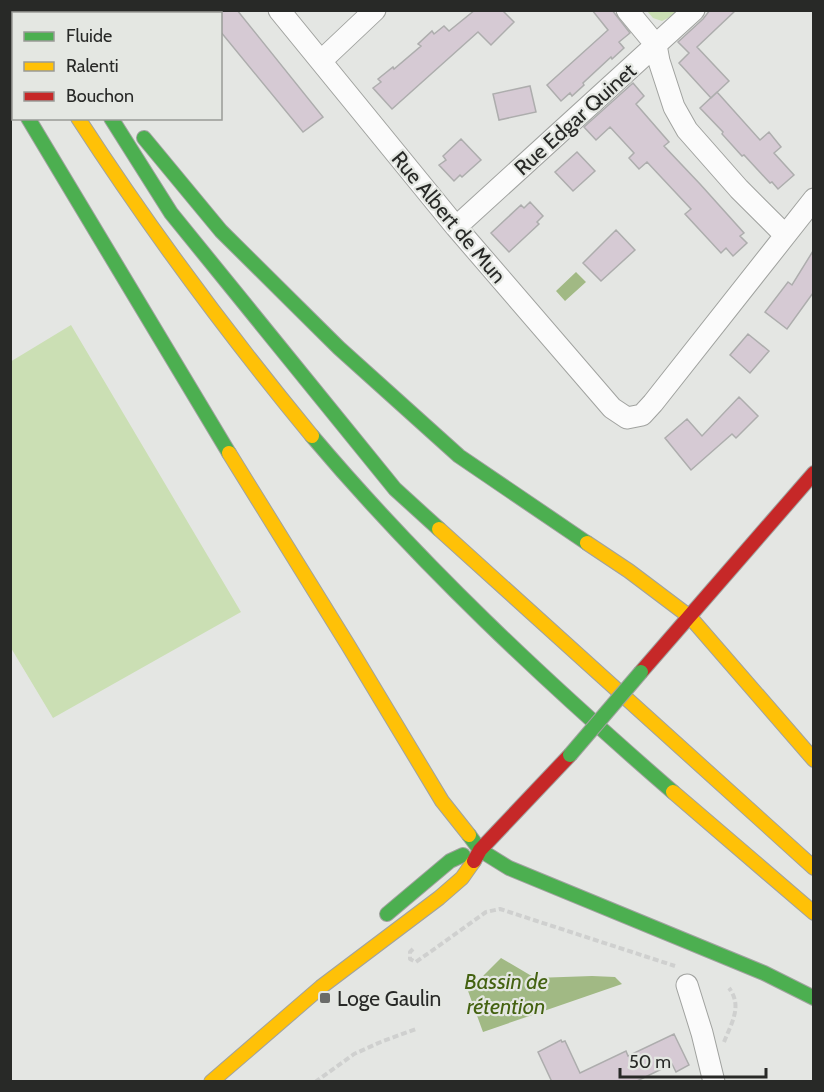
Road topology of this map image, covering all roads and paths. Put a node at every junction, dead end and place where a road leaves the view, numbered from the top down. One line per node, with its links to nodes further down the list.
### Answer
1 (279, 10): 6 (street, Rue Albert de Mun)
2 (375, 10): 6 (street)
3 (627, 10): 5 (street)
4 (694, 10): 5 (street, Rue Edgar Quinet)
5 (656, 45): 12 (street, Rue Edgar Quinet); 13 (street)
6 (321, 61): 12 (street, Rue Albert de Mun)
7 (29, 120): 17 (main road)
8 (79, 120): 19 (main road)
9 (112, 120): 18 (main road)
10 (135, 127): 15 (main road)
11 (813, 199): 13 (street)
12 (456, 227): 13 (street, Rue Albert de Mun)
13 (785, 235)
14 (813, 473): 15 (main road)
15 (690, 617): 16 (main road); 17 (main road, bridge)
16 (813, 760)
17 (480, 850): 20 (main road); 25 (main road); 28 (main road)
18 (813, 868)
19 (813, 913)
20 (372, 926)
21 (417, 945): 23 (path)
22 (331, 963): 28 (main road)
23 (682, 976): 30 (street)
24 (726, 986): 27 (path)
25 (813, 998)
26 (416, 1029): 29 (path)
27 (724, 1042)
28 (206, 1078)
29 (315, 1082)
30 (714, 1082)

